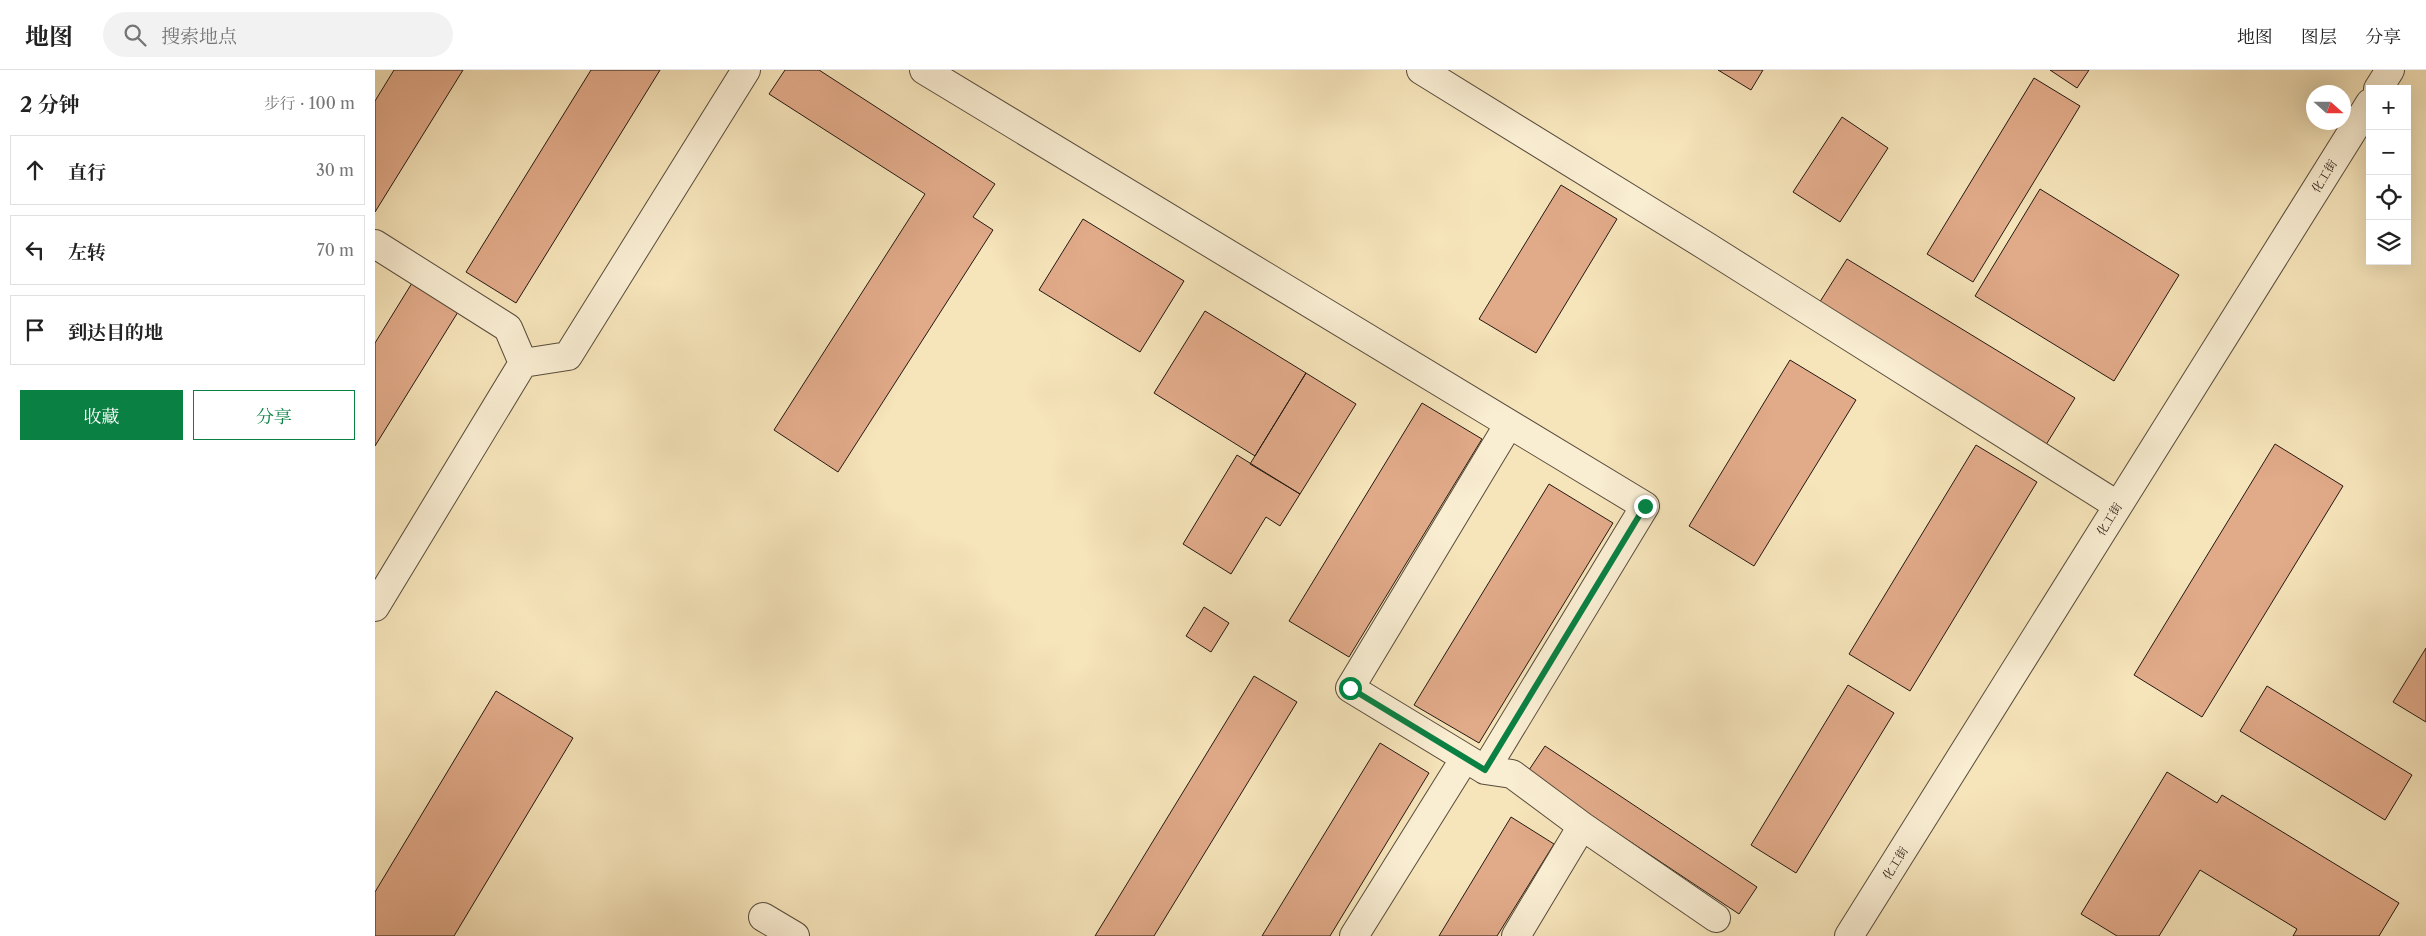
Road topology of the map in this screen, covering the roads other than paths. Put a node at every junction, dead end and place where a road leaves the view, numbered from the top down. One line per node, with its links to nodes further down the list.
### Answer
1 (745, 70): 8 (street)
2 (924, 70): 9 (street)
3 (1421, 70): 10 (street)
4 (2390, 70): 5 (street)
5 (2381, 85)
6 (2366, 108): 10 (street, 化工街)
7 (375, 244): 8 (street)
8 (523, 363): 11 (street)
9 (1509, 424): 12 (street); 12 (street)
10 (2117, 506): 19 (street, 化工街)
11 (375, 607)
12 (1475, 764): 13 (street); 17 (street)
13 (1582, 826): 15 (street); 18 (street)
14 (763, 916): 16 (street)
15 (1716, 918)
16 (795, 936)
17 (1354, 936)
18 (1516, 936)
19 (1849, 936)

